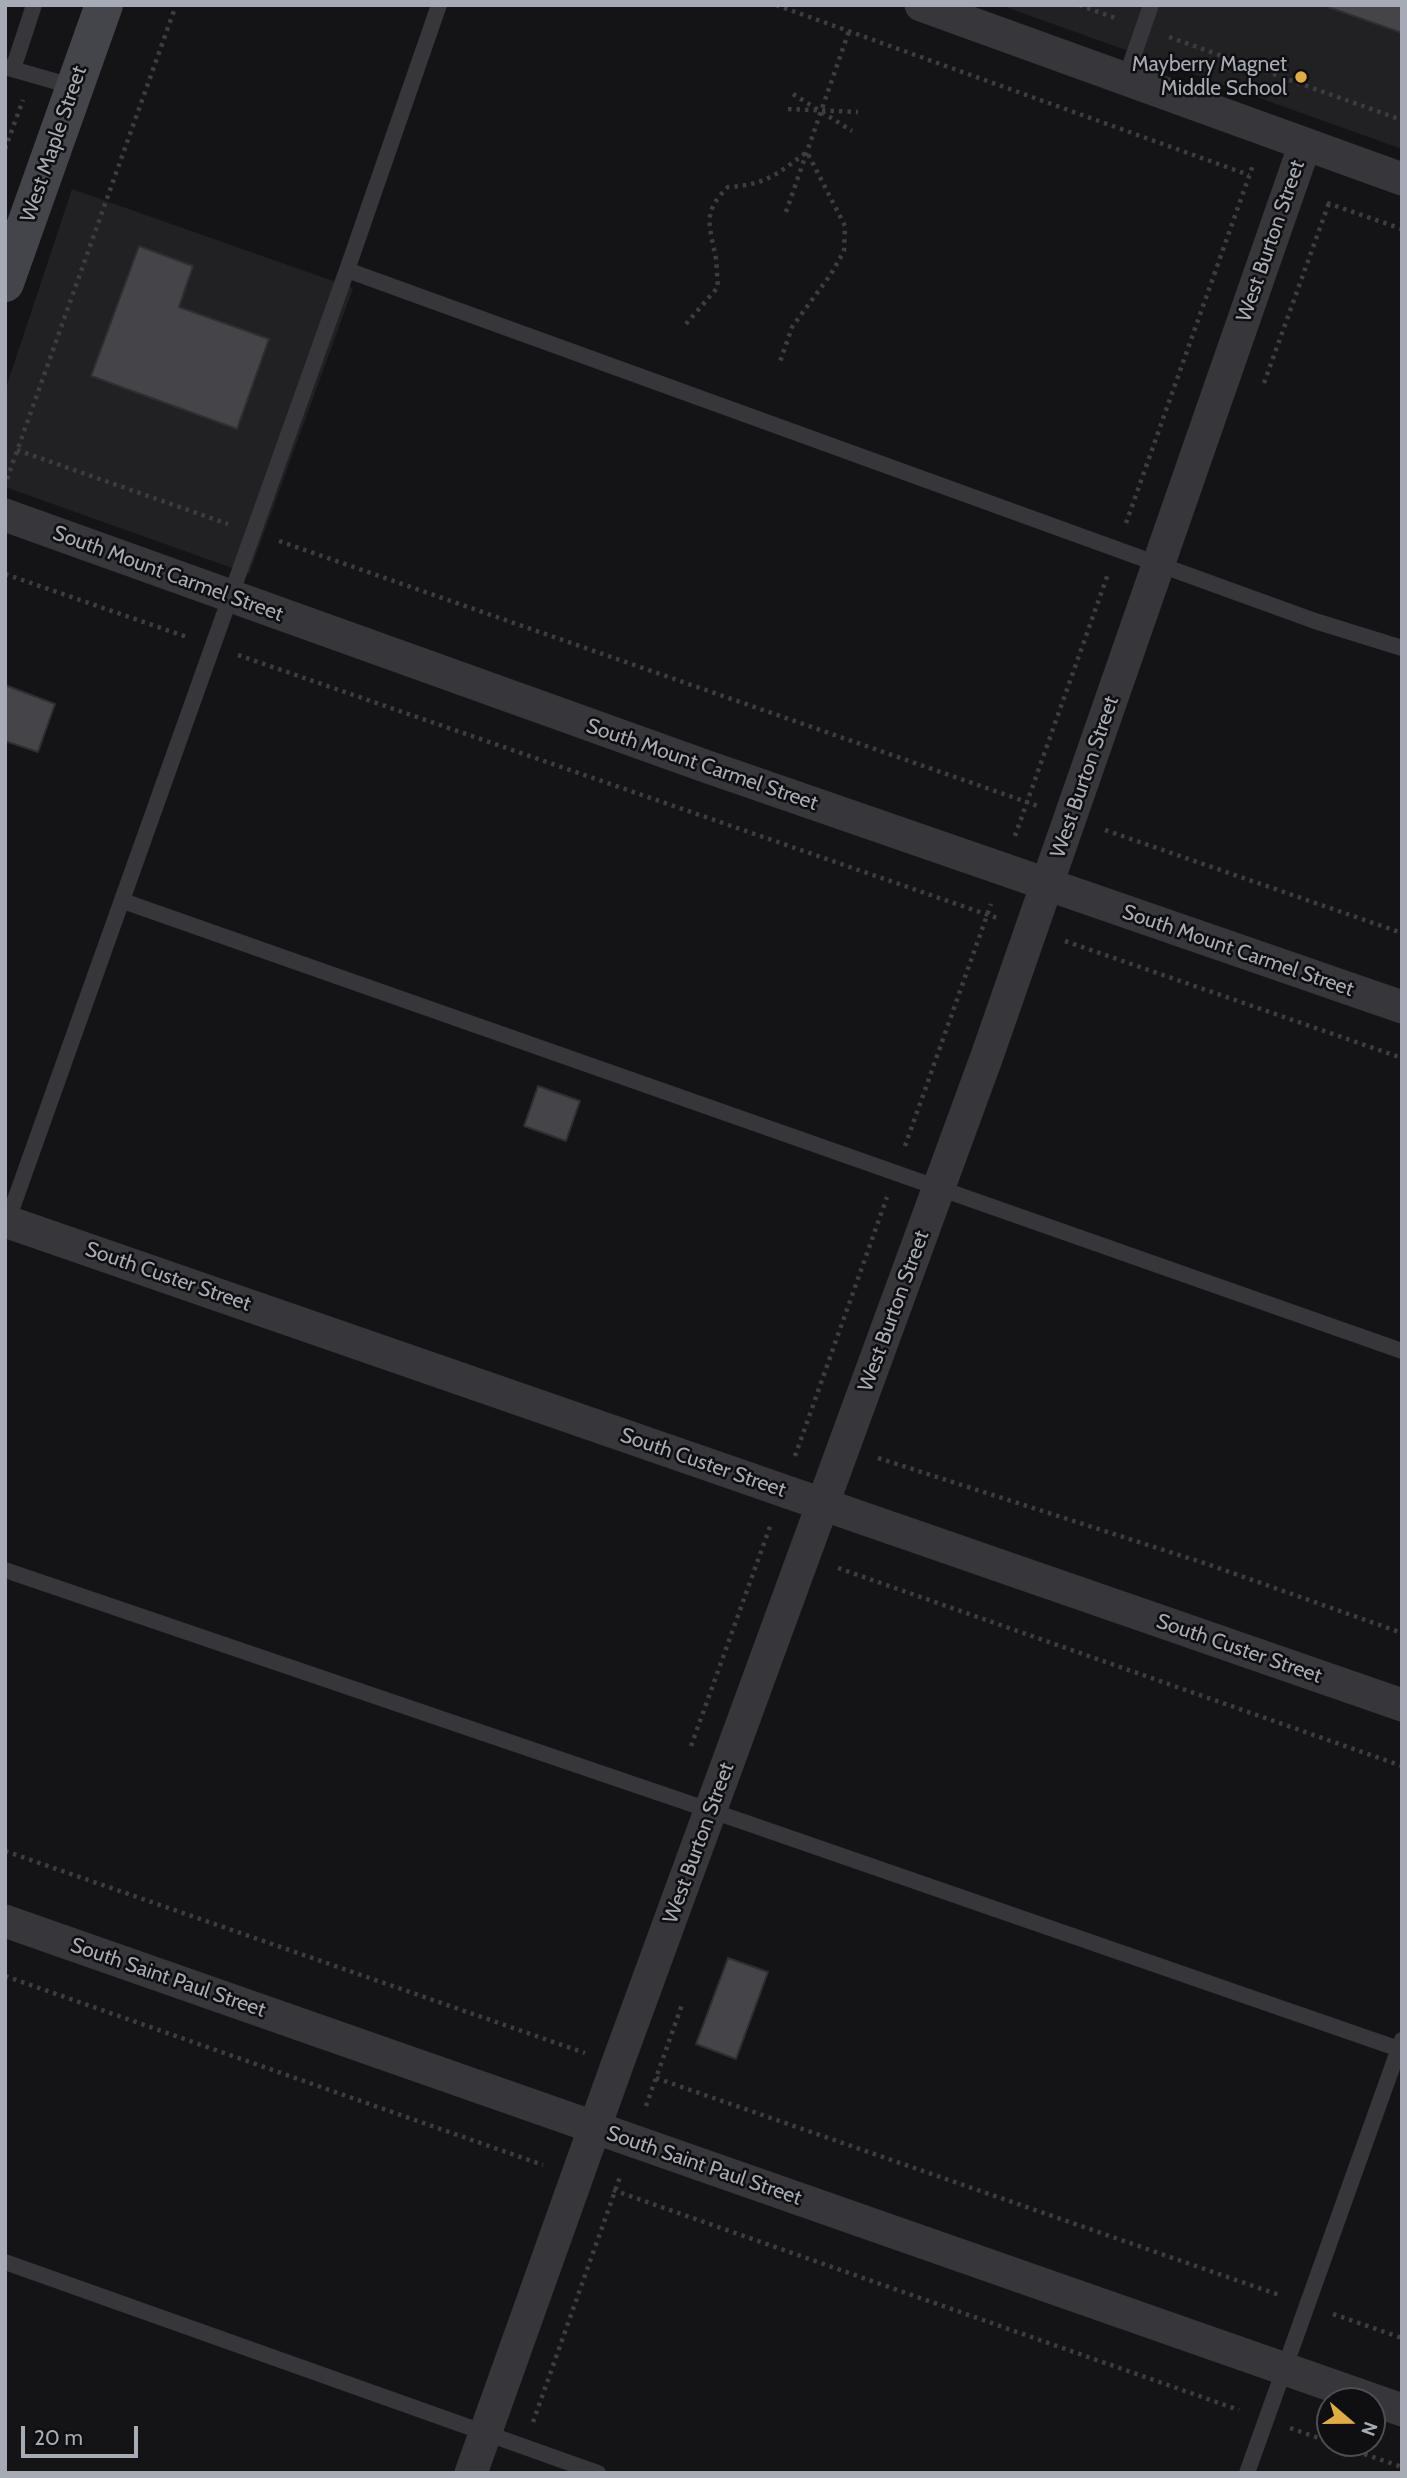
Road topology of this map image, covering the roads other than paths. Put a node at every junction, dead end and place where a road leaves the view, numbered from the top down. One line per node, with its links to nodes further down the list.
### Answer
1 (34, 5): 6 (lane)
2 (104, 5): 8 (street, West Maple Street)
3 (439, 5): 11 (lane)
4 (1151, 5): 7 (lane)
5 (934, 8): 7 (street)
6 (9, 68): 8 (lane)
7 (1125, 80): 9 (street)
8 (75, 87): 12 (street, West Maple Street)
9 (1304, 144): 10 (street); 14 (street, West Burton Street)
10 (1402, 179)
11 (347, 270): 14 (lane); 15 (lane)
12 (5, 283)
13 (5, 515): 15 (street, South Mount Carmel Street)
14 (1159, 564): 16 (lane); 17 (street, West Burton Street)
15 (229, 596): 17 (street, South Mount Carmel Street); 18 (lane)
16 (1402, 648)
17 (1047, 885): 19 (street, South Mount Carmel Street); 20 (street, West Burton Street)
18 (123, 901): 20 (lane); 21 (lane)
19 (1402, 1007)
20 (938, 1188): 22 (lane); 23 (street, West Burton Street)
21 (6, 1223): 23 (street, South Custer Street)
22 (1402, 1351)
23 (822, 1505): 25 (street, South Custer Street); 26 (street, West Burton Street)
24 (5, 1570): 26 (lane)
25 (1402, 1705)
26 (710, 1811): 28 (lane); 29 (street, West Burton Street)
27 (5, 1921): 29 (street, South Saint Paul Street)
28 (1400, 2044): 31 (lane)
29 (594, 2127): 31 (street, South Saint Paul Street); 33 (street, West Burton Street)
30 (5, 2262): 33 (lane)
31 (1285, 2369): 32 (street, South Saint Paul Street); 36 (lane)
32 (1402, 2410)
33 (485, 2432): 34 (street, West Burton Street); 35 (lane)
34 (471, 2473)
35 (598, 2473)
36 (1247, 2473)

